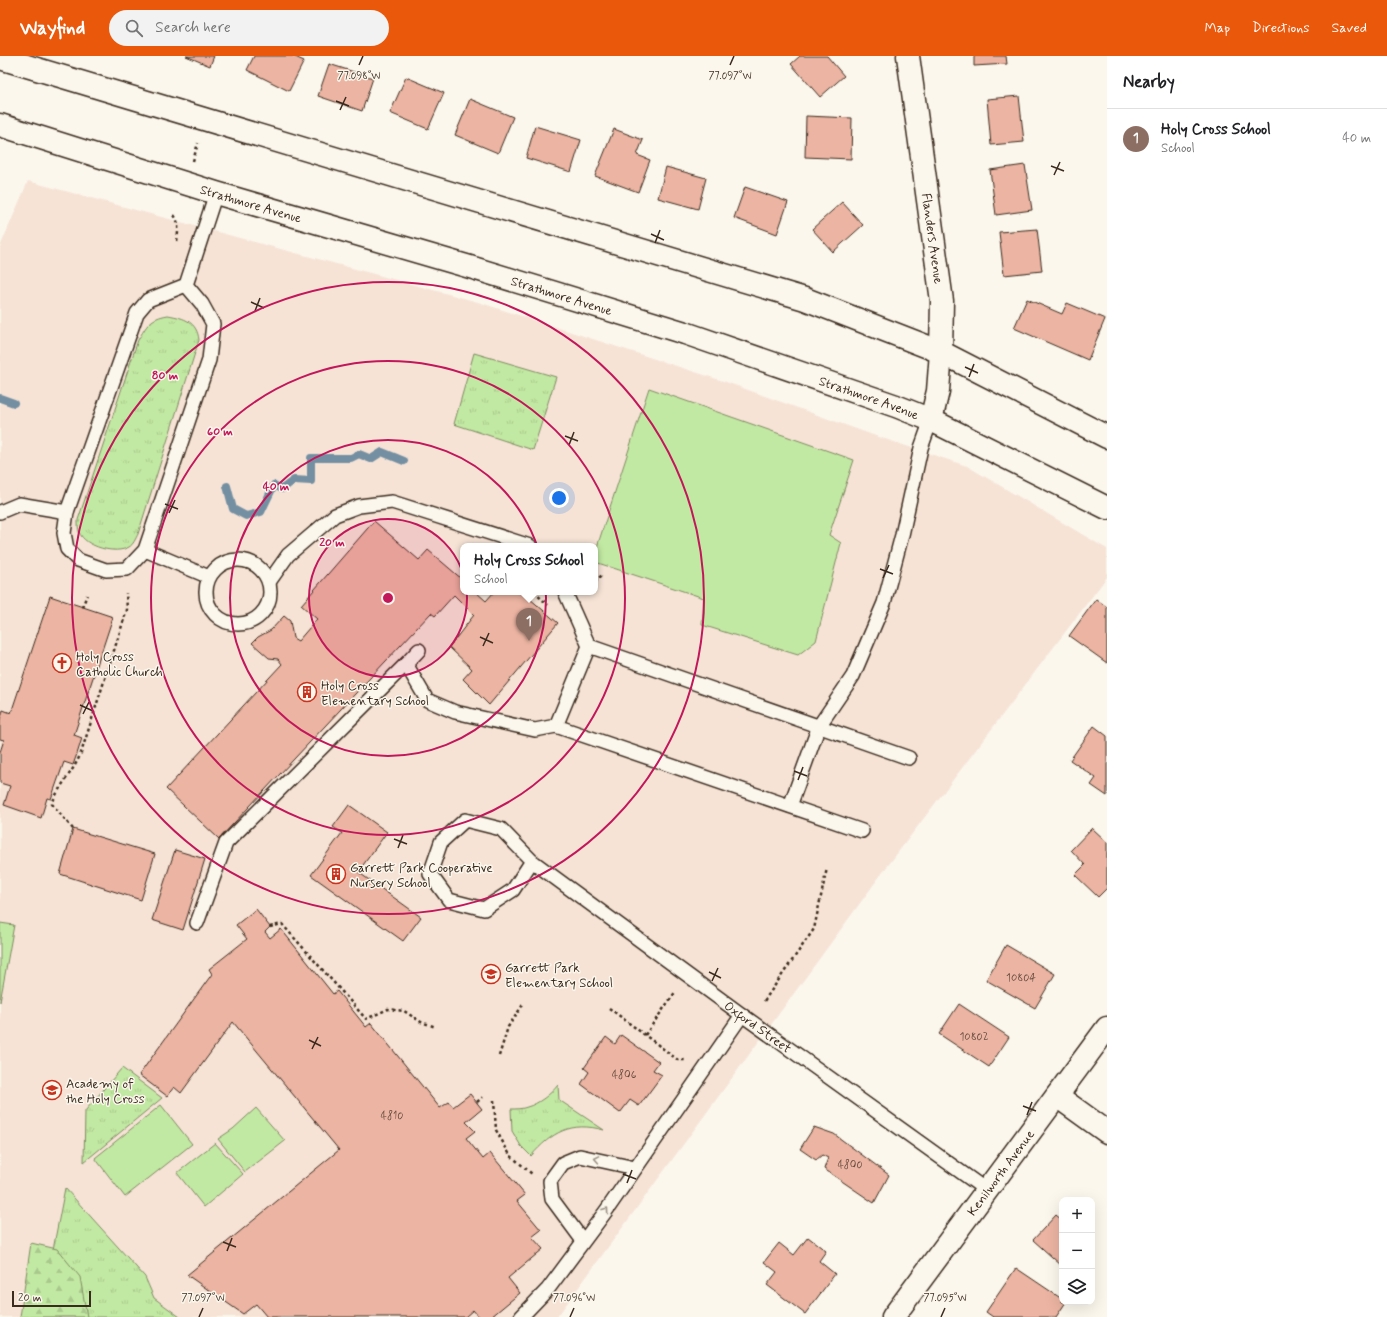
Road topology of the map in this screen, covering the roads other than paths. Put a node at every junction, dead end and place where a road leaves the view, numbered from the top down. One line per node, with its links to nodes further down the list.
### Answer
1 (908, 56): 6 (street, Flanders Avenue)
2 (0, 58): 6 (street)
3 (0, 125): 4 (street, Strathmore Avenue)
4 (216, 193): 5 (lane); 7 (street, Strathmore Avenue)
5 (186, 284): 11 (lane); 13 (lane)
6 (940, 352): 7 (street, Flanders Avenue); 8 (street)
7 (931, 420): 9 (street, Strathmore Avenue); 21 (lane)
8 (1107, 437)
9 (1107, 508)
10 (0, 512): 11 (lane)
11 (67, 512): 13 (lane)
12 (521, 543): 15 (lane)
13 (145, 550): 14 (lane)
14 (209, 577): 15 (lane); 15 (lane)
15 (270, 582)
16 (566, 595): 17 (lane)
17 (589, 646): 20 (lane); 21 (lane)
18 (419, 650): 19 (lane)
19 (406, 664): 20 (lane); 26 (lane)
20 (556, 726): 23 (lane)
21 (819, 726): 22 (lane); 23 (lane)
22 (909, 758)
23 (790, 806): 24 (lane)
24 (862, 831)
25 (532, 861): 25 (lane, Oxford Street); 27 (lane, Oxford Street)
26 (197, 923)
27 (742, 1015): 31 (lane); 32 (lane, Oxford Street)
28 (1107, 1028): 29 (street, Kenilworth Avenue)
29 (1057, 1096): 30 (street); 32 (street, Kenilworth Avenue)
30 (1107, 1132)
31 (635, 1168): 33 (lane, one-way to 31); 33 (lane, one-way to 33)
32 (986, 1190): 35 (street, Kenilworth Avenue)
33 (583, 1241): 34 (lane)
34 (521, 1317)
35 (893, 1317)

